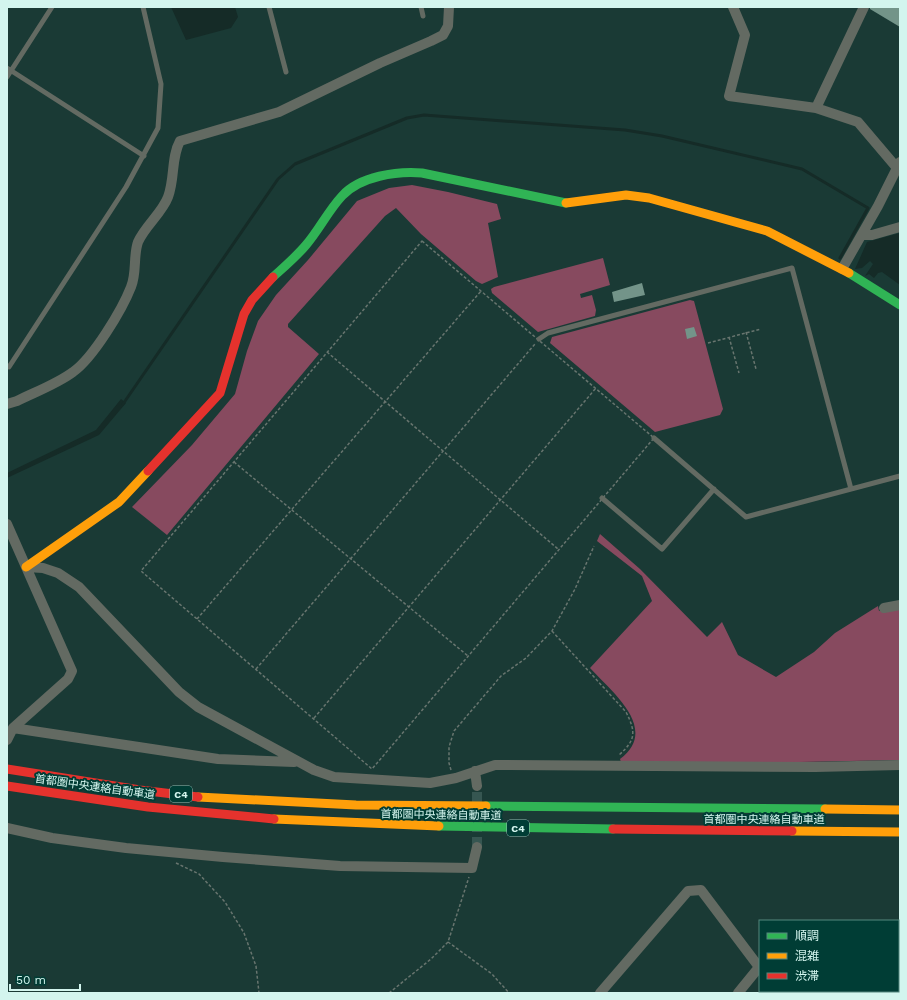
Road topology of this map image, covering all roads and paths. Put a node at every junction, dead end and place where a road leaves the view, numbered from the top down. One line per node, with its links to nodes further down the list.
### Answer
1 (52, 7): 9 (lane)
2 (143, 7): 13 (lane)
3 (269, 7): 10 (lane)
4 (421, 7): 8 (lane)
5 (449, 7): 31 (street)
6 (733, 7): 12 (street)
7 (864, 7): 12 (street)
8 (423, 16)
9 (9, 69): 11 (lane); 13 (lane)
10 (286, 72)
11 (7, 77)
12 (816, 108): 14 (street)
13 (144, 156): 26 (lane)
14 (899, 165): 16 (street)
15 (900, 227): 16 (street)
16 (862, 235): 17 (street)
17 (842, 269): 19 (main road); 44 (main road)
18 (481, 291): 23 (path); 25 (path); 30 (path)
19 (900, 306)
20 (761, 329): 21 (path)
21 (746, 332): 22 (path); 27 (path)
22 (729, 337): 24 (path); 28 (path)
23 (539, 340): 29 (path); 33 (path); 37 (lane)
24 (708, 343)
25 (326, 352): 30 (path); 34 (path)
26 (7, 366)
27 (756, 369)
28 (739, 373)
29 (596, 388): 32 (path); 39 (path)
30 (385, 402): 33 (path); 40 (path)
31 (7, 404)
32 (654, 438): 36 (lane)
33 (442, 452): 39 (path); 43 (path)
34 (234, 462): 40 (path); 48 (path)
35 (900, 476): 37 (lane)
36 (714, 489): 37 (lane); 38 (lane)
37 (851, 489)
38 (602, 498)
39 (500, 500): 46 (path); 50 (path)
40 (292, 511): 43 (path); 48 (path)
41 (7, 524): 44 (street)
42 (594, 546): 49 (path)
43 (350, 559): 46 (path); 51 (path)
44 (26, 567): 53 (street); 55 (street)
45 (900, 605): 47 (street)
46 (408, 608): 50 (path); 52 (path)
47 (884, 608)
48 (197, 620): 51 (path)
49 (552, 631): 57 (path); 60 (path)
50 (468, 656): 52 (path)
51 (256, 669): 52 (path)
52 (314, 719)
53 (13, 728): 54 (street); 55 (street)
54 (7, 740)
55 (297, 762): 60 (street)
56 (900, 765): 57 (street)
57 (611, 766): 59 (street)
58 (7, 769): 63 (main road, 首都圏中央連絡自動車道 / C4)
59 (474, 771): 60 (street); 62 (street)
60 (456, 778)
61 (7, 786): 65 (main road, 首都圏中央連絡自動車道 / C4)
62 (477, 786)
63 (900, 810)
64 (7, 828): 68 (street)
65 (900, 832)
66 (477, 846): 68 (street)
67 (172, 861): 71 (path)
68 (472, 868): 69 (path)
69 (448, 942): 72 (path); 73 (path)
70 (759, 966): 74 (street); 75 (street)
71 (259, 993)
72 (389, 993)
73 (509, 993)
74 (600, 993)
75 (738, 993)

